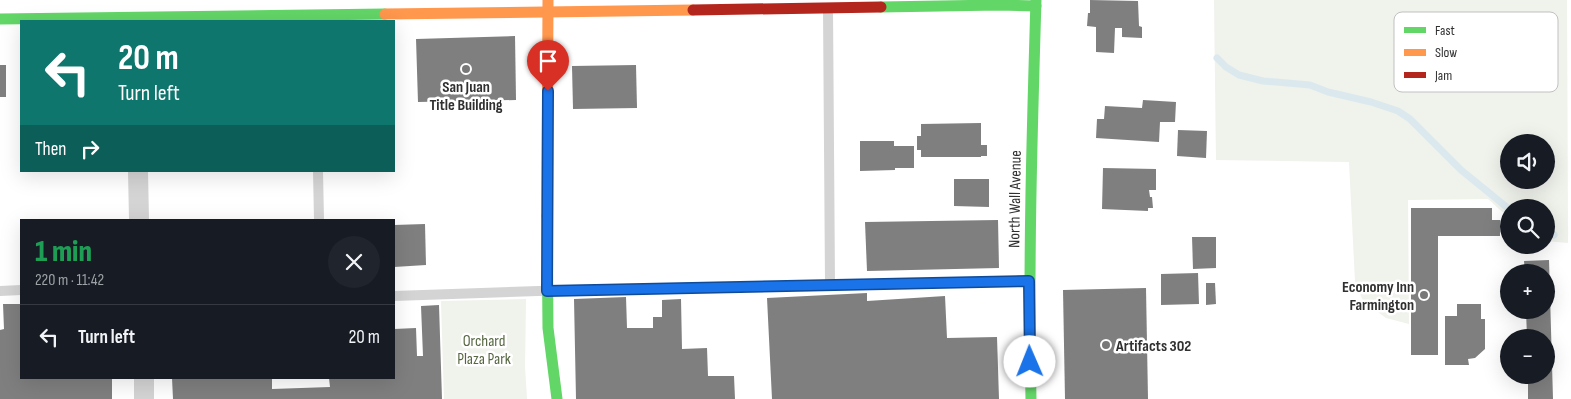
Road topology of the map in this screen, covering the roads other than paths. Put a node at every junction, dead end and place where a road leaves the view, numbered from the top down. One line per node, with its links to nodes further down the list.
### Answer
1 (548, 0): 4 (street)
2 (1036, 3): 3 (street); 12 (street, North Wall Avenue)
3 (828, 4): 4 (street); 13 (lane)
4 (549, 12): 6 (street); 16 (street)
5 (133, 13): 6 (street); 7 (street)
6 (314, 14)
7 (0, 19)
8 (138, 172): 10 (street)
9 (318, 172): 11 (lane)
10 (139, 219)
11 (319, 219)
12 (1029, 281): 13 (lane); 23 (street, North Wall Avenue)
13 (830, 284): 16 (lane)
14 (20, 290): 15 (lane)
15 (0, 291)
16 (547, 291): 17 (lane); 18 (street)
17 (395, 296)
18 (548, 328): 19 (street); 22 (street)
19 (542, 372)
20 (144, 379): 21 (street)
21 (144, 399)
22 (557, 399)
23 (1031, 399)

